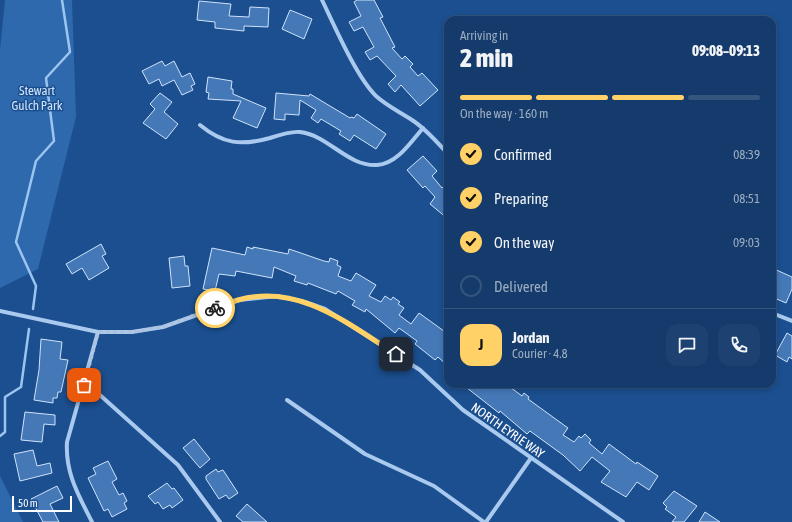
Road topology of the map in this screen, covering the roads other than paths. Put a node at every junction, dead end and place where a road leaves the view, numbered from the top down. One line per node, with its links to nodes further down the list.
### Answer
1 (322, 0): 3 (street)
2 (200, 125): 3 (street)
3 (423, 128): 4 (street)
4 (444, 150)
5 (0, 311): 8 (street, NORTH EYRIE WAY)
6 (776, 315): 7 (street)
7 (792, 321)
8 (98, 332): 9 (street); 11 (street, NORTH EYRIE WAY)
9 (84, 385): 12 (street); 13 (street)
10 (287, 400): 14 (street)
11 (531, 458): 14 (street); 15 (street, NORTH EYRIE WAY)
12 (92, 522)
13 (220, 522)
14 (485, 522)
15 (623, 522)

